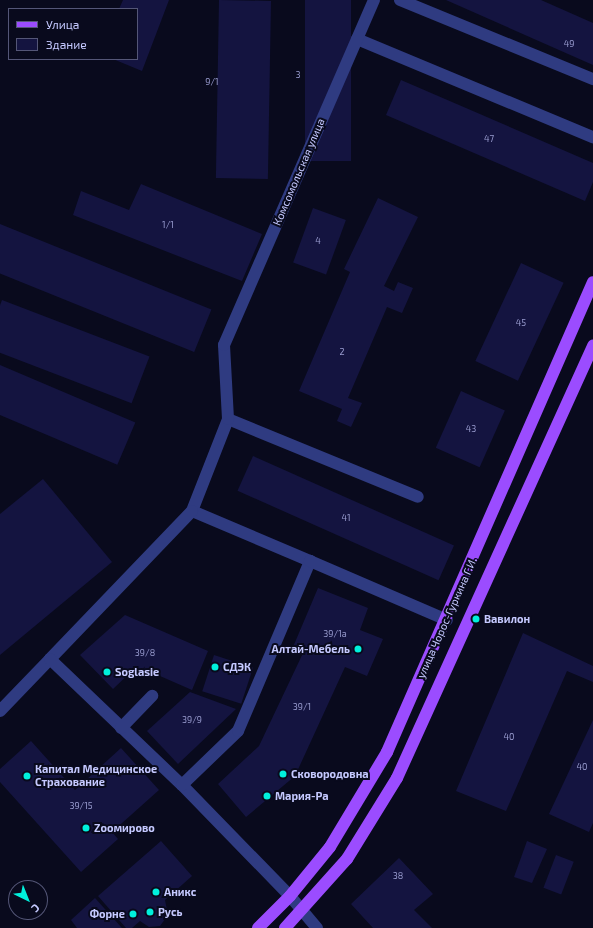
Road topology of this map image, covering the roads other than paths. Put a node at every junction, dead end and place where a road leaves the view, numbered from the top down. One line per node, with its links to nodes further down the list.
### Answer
1 (374, 0): 3 (street, Комсомольская улица)
2 (400, 0): 4 (street)
3 (356, 40): 5 (street); 8 (street, Комсомольская улица)
4 (593, 79)
5 (593, 137)
6 (593, 282): 12 (main road, улица Чорос-Гуркина Г.И.)
7 (593, 345): 19 (main road, улица Чорос-Гуркина Г.И.)
8 (228, 419): 9 (street); 10 (street)
9 (418, 497)
10 (192, 511): 11 (street); 13 (street)
11 (310, 561): 12 (street); 17 (street)
12 (447, 620): 18 (main road, улица Чорос-Гуркина Г.И.)
13 (50, 659): 15 (street); 16 (street)
14 (152, 696): 16 (street)
15 (0, 711)
16 (121, 728): 17 (street)
17 (182, 786): 18 (street)
18 (290, 896): 19 (street); 20 (main road, улица Чорос-Гуркина Г.И.)
19 (302, 910): 21 (main road, улица Чорос-Гуркина Г.И.); 22 (street)
20 (258, 928)
21 (285, 928)
22 (317, 928)

